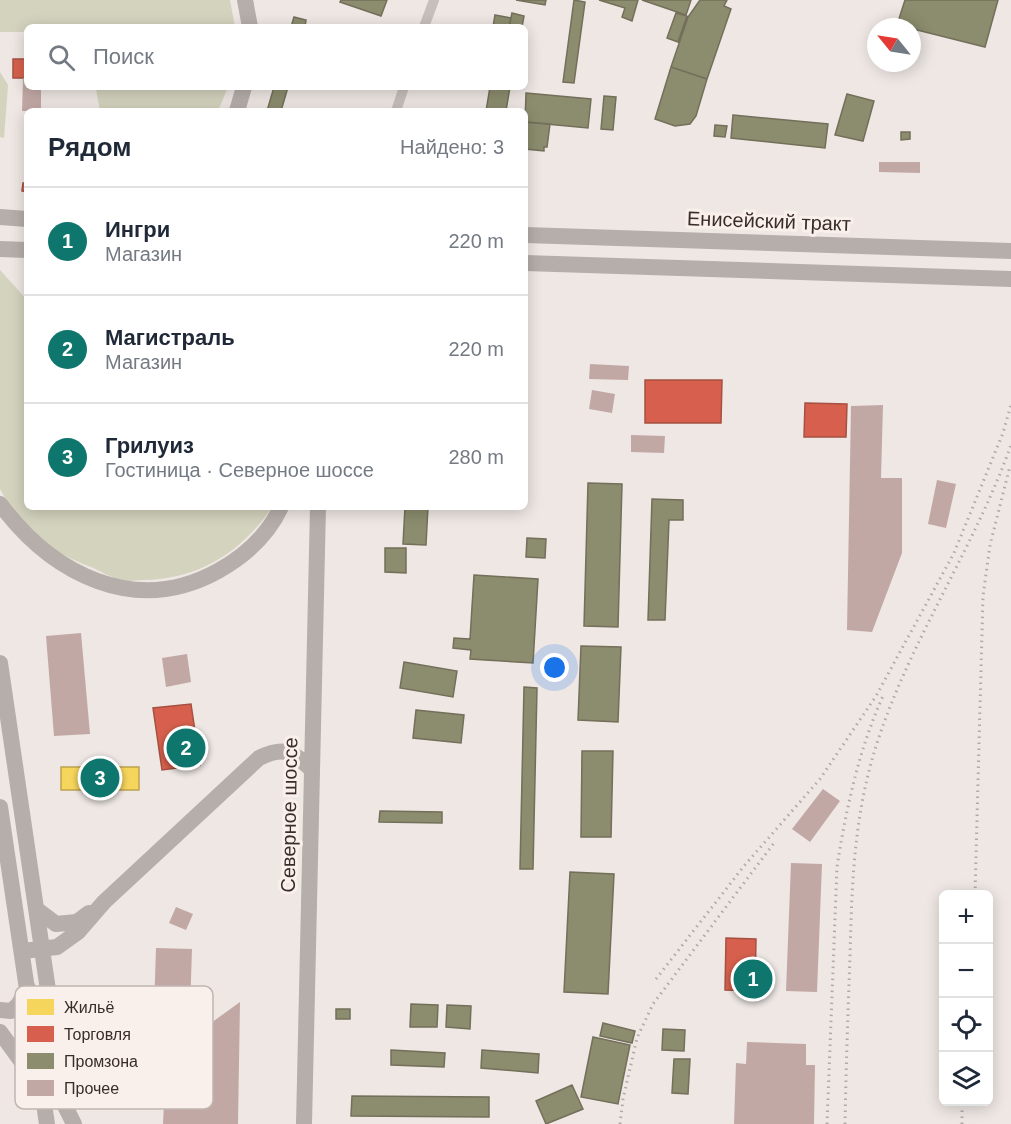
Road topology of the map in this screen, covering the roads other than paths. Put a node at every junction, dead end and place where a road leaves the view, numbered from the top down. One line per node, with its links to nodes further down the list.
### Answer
1 (245, 0): 3 (main road)
2 (434, 0): 4 (street)
3 (249, 24)
4 (425, 24)
5 (243, 90): 7 (main road)
6 (403, 90): 8 (street)
7 (238, 108)
8 (397, 108)
9 (0, 218): 10 (main road)
10 (24, 219)
11 (528, 235): 14 (main road, Енисейский тракт)
12 (0, 249): 13 (main road)
13 (24, 250)
14 (1011, 251)
15 (528, 263): 16 (main road)
16 (1011, 279)
17 (0, 504): 18 (main road)
18 (279, 510)
19 (318, 510): 21 (main road, Северное шоссе)
20 (0, 663): 24 (main road)
21 (311, 769): 23 (main road); 37 (main road, Северное шоссе)
22 (0, 807): 26 (main road)
23 (104, 902): 24 (main road); 25 (main road)
24 (36, 909): 25 (main road)
25 (43, 949): 26 (main road); 28 (main road)
26 (23, 951): 27 (main road)
27 (28, 986)
28 (48, 986)
29 (15, 1008): 30 (main road)
30 (0, 1010)
31 (0, 1032): 32 (main road)
32 (15, 1053)
33 (45, 1109): 35 (main road)
34 (66, 1109): 36 (main road)
35 (47, 1124)
36 (74, 1124)
37 (304, 1124)

